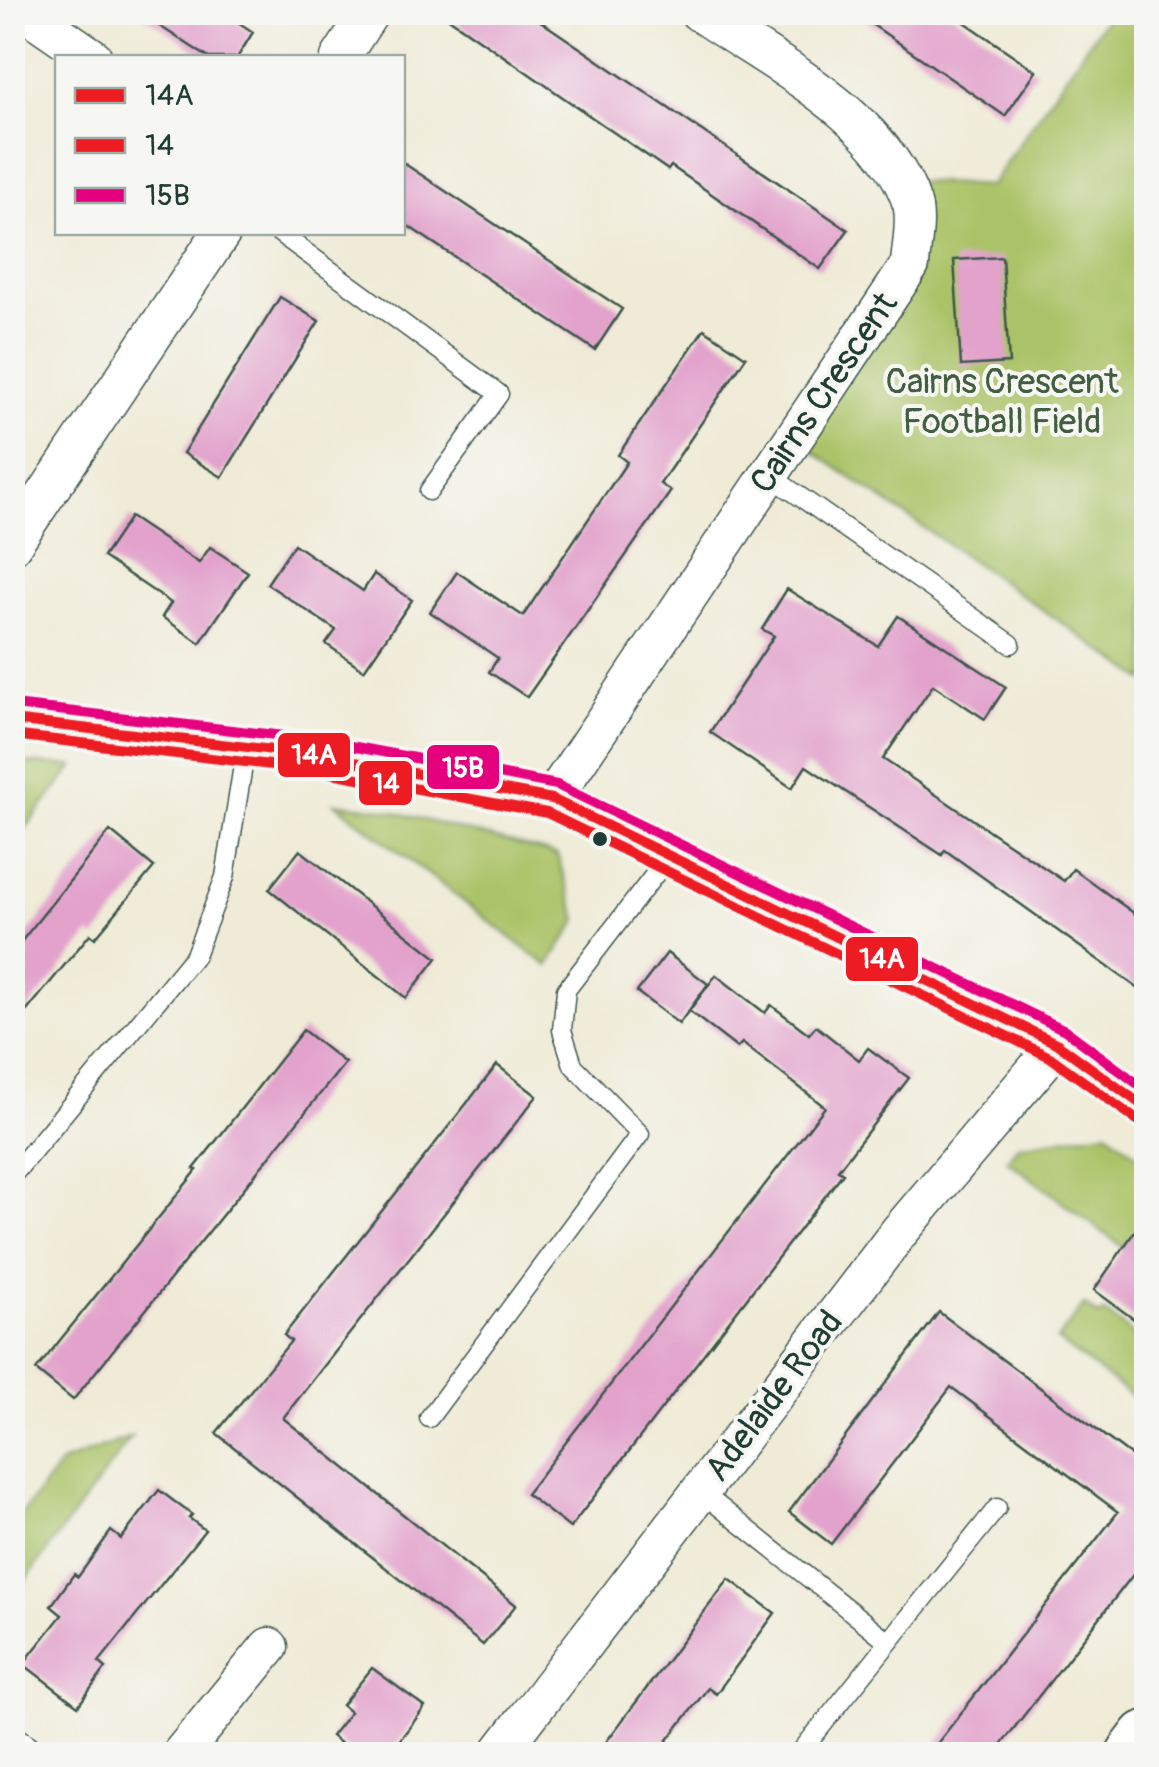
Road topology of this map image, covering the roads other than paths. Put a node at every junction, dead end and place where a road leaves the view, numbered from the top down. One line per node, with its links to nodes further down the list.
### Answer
1 (26, 12): 4 (street)
2 (370, 12): 5 (street)
3 (711, 16): 8 (street, Cairns Crescent)
4 (90, 55)
5 (342, 55)
6 (220, 235): 10 (street)
7 (282, 235): 9 (lane)
8 (770, 474): 11 (lane); 14 (street, Cairns Crescent)
9 (429, 490)
10 (13, 542)
11 (1011, 644)
12 (12, 720): 13 (street)
13 (246, 747): 14 (street); 18 (lane)
14 (552, 798): 15 (street)
15 (670, 856): 16 (street); 19 (lane)
16 (1058, 1044): 17 (street); 20 (street, Adelaide Road)
17 (1146, 1108)
18 (12, 1176)
19 (429, 1418)
20 (701, 1492): 22 (lane); 28 (street, Adelaide Road)
21 (997, 1508): 22 (lane)
22 (889, 1642): 29 (lane)
23 (269, 1647): 27 (street)
24 (1146, 1737): 30 (street)
25 (12, 1745): 26 (street)
26 (25, 1754)
27 (180, 1754)
28 (499, 1754)
29 (799, 1754)
30 (1133, 1754)

